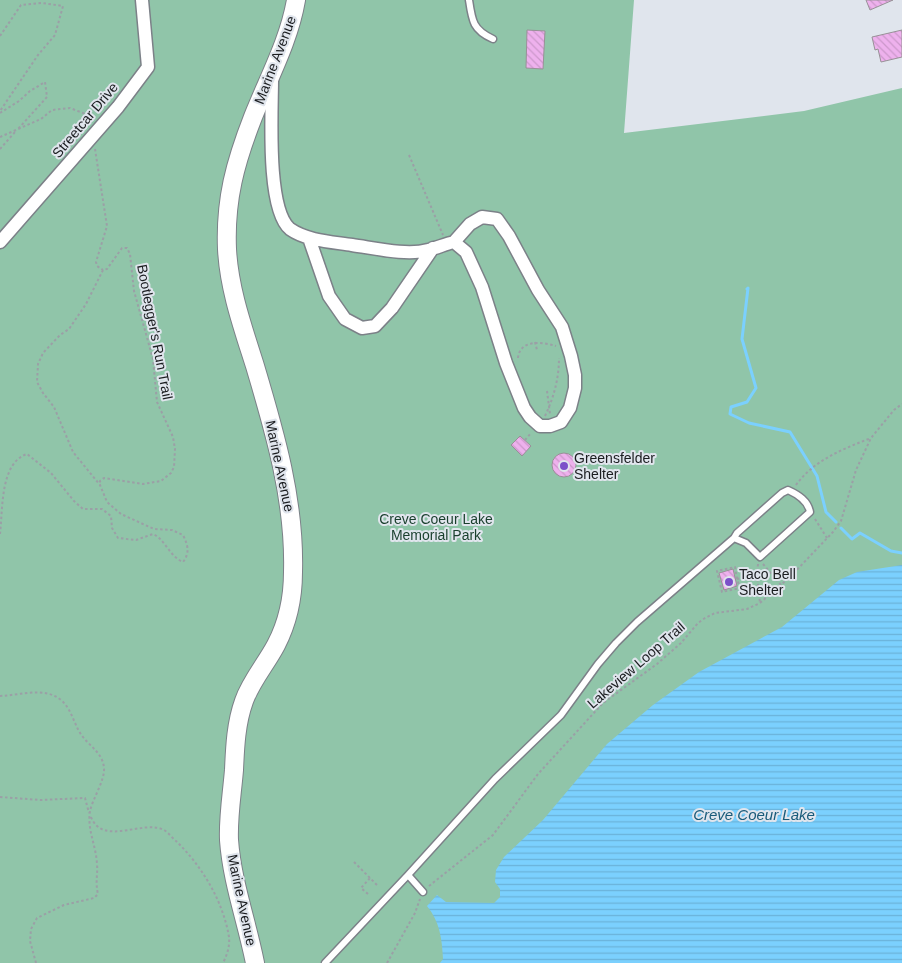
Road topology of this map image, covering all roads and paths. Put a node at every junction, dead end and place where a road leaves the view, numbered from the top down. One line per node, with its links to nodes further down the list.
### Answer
1 (142, 0): 9 (street, Streetcar Drive)
2 (296, 0): 6 (main road, Marine Avenue)
3 (469, 0): 5 (lane)
4 (0, 36): 7 (path)
5 (493, 39)
6 (272, 74): 13 (street); 50 (main road, Marine Avenue)
7 (0, 112): 8 (path)
8 (17, 130): 9 (path); 10 (path); 11 (path)
9 (94, 134): 14 (street, Streetcar Drive); 17 (path)
10 (0, 137)
11 (0, 149)
12 (409, 155): 15 (path)
13 (309, 238): 16 (street); 16 (street)
14 (0, 242)
15 (450, 243): 16 (street); 24 (street); 24 (street)
16 (433, 248)
17 (103, 270): 27 (path); 27 (path, Bootlegger's Run Trail)
18 (535, 342): 19 (path); 20 (path); 23 (path)
19 (537, 350)
20 (518, 358)
21 (547, 391): 23 (path)
22 (902, 404): 25 (path, Lakeview Loop Trail)
23 (550, 406): 24 (path); 24 (path)
24 (544, 425): 26 (path)
25 (871, 438): 28 (path); 32 (path, Lakeview Loop Trail)
26 (525, 440)
27 (100, 485): 30 (path)
28 (793, 492): 29 (lane); 31 (lane)
29 (810, 512): 32 (path); 33 (lane)
30 (0, 534)
31 (734, 538): 33 (lane); 43 (lane)
32 (827, 538): 37 (path, Lakeview Loop Trail)
33 (760, 557): 34 (path); 35 (path)
34 (769, 571): 35 (path); 37 (path)
35 (756, 575): 36 (path); 38 (path)
36 (737, 579): 36 (path)
37 (782, 586): 38 (path, Lakeview Loop Trail)
38 (760, 604): 46 (path, Lakeview Loop Trail)
39 (0, 696): 41 (path)
40 (0, 797): 41 (path)
41 (90, 815): 48 (path); 49 (path)
42 (354, 862): 44 (path)
43 (408, 875): 46 (lane); 51 (lane)
44 (370, 878): 45 (path); 47 (path)
45 (377, 885)
46 (423, 892): 52 (path)
47 (368, 894)
48 (36, 963)
49 (223, 963)
50 (255, 963)
51 (325, 963)
52 (387, 963)

